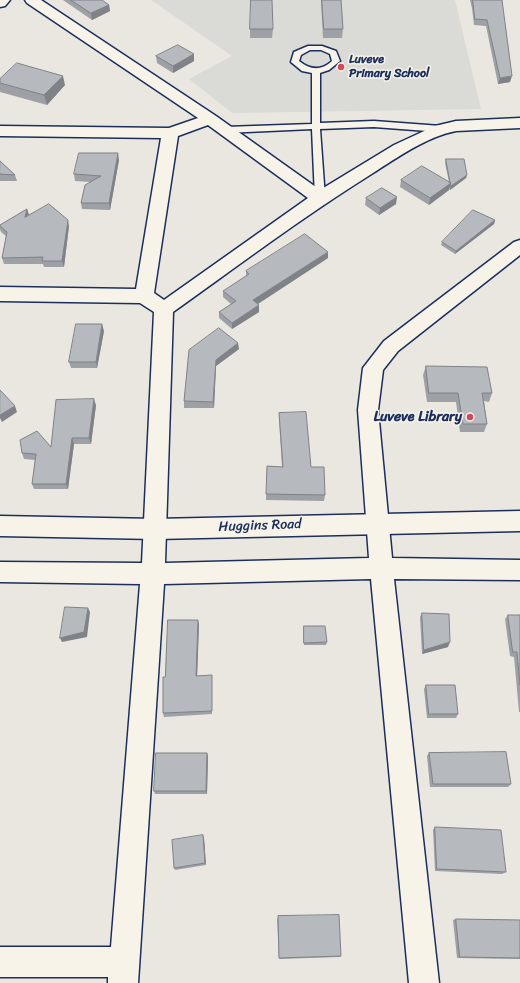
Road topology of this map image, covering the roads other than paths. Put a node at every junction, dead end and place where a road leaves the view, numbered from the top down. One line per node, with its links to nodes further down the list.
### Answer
1 (3, 0): 3 (street)
2 (32, 0): 5 (street)
3 (0, 3)
4 (316, 72): 4 (lane); 7 (lane)
5 (210, 119): 9 (street); 11 (street)
6 (520, 123): 8 (street)
7 (316, 127): 8 (lane); 9 (lane); 12 (lane)
8 (440, 129): 12 (street)
9 (225, 130): 12 (street)
10 (0, 131): 11 (street)
11 (170, 133): 15 (street)
12 (320, 198): 16 (street)
13 (520, 246): 18 (street)
14 (0, 294): 15 (street)
15 (144, 296): 16 (street)
16 (164, 309): 20 (street)
17 (520, 521): 18 (street, Huggins Road)
18 (377, 523): 20 (street, Huggins Road); 21 (street)
19 (0, 526): 20 (street, Huggins Road)
20 (156, 529): 24 (street)
21 (382, 568): 22 (street); 24 (street); 27 (street)
22 (520, 570)
23 (0, 572): 24 (street)
24 (153, 574): 26 (street)
25 (0, 962): 26 (street)
26 (124, 973)
27 (424, 983)

